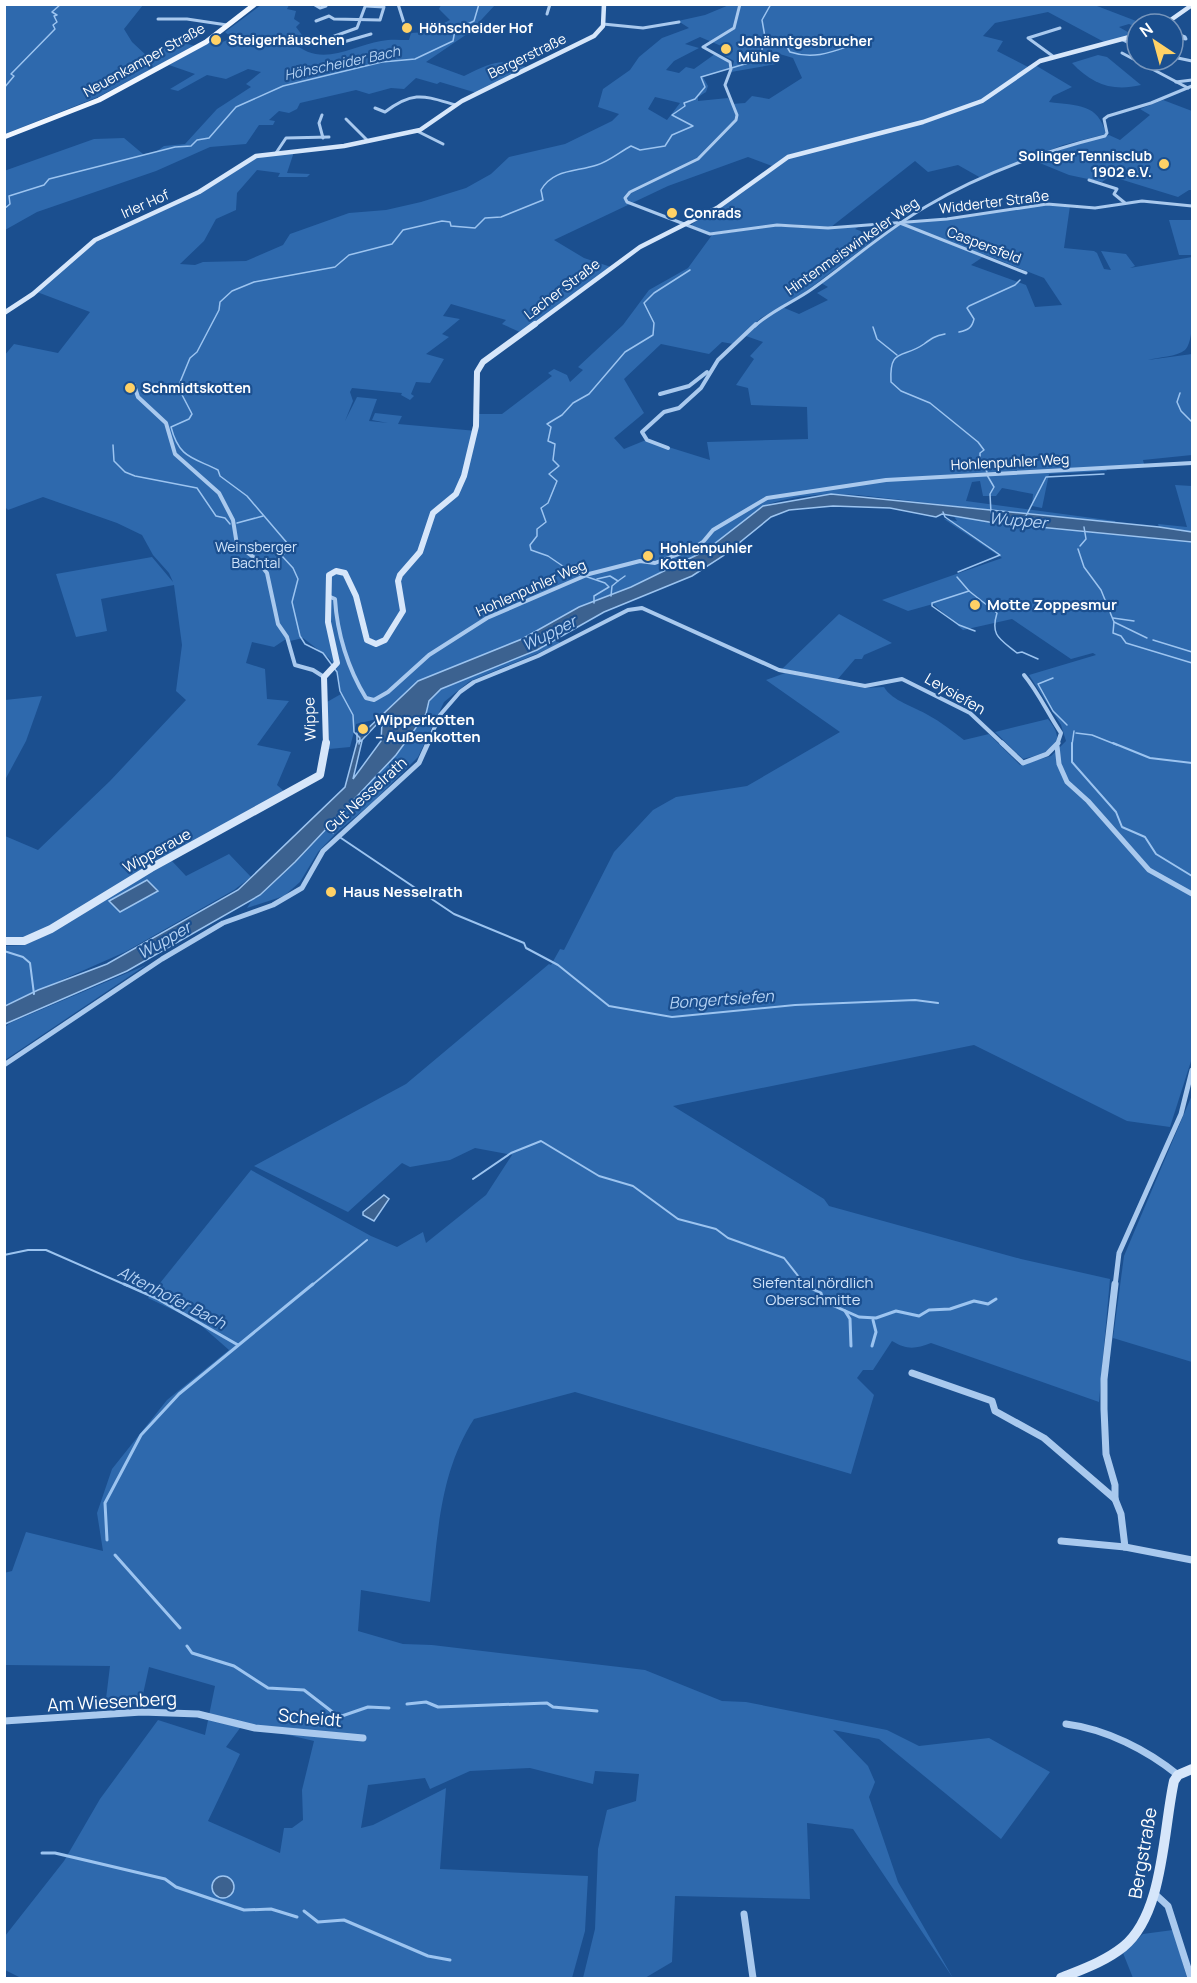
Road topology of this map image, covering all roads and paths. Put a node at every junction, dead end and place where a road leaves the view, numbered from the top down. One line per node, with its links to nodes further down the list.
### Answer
1 (255, 4): 16 (main road, Neuenkamper Straße)
2 (318, 4): 3 (street)
3 (323, 4)
4 (550, 4): 9 (street)
5 (604, 4): 15 (street)
6 (740, 4): 45 (street, Widderter Straße)
7 (366, 5): 11 (street); 11 (street)
8 (399, 5): 14 (street)
9 (547, 14)
10 (158, 19): 16 (street)
11 (361, 20): 12 (street); 19 (street)
12 (316, 21)
13 (679, 22): 15 (street)
14 (404, 23)
15 (603, 24): 30 (street, Bergerstraße)
16 (227, 25): 35 (main road, Neuenkamper Straße)
17 (1060, 28): 25 (street)
18 (371, 34): 23 (street)
19 (330, 38): 23 (street); 23 (street)
20 (1125, 38): 21 (street, Lacher Straße)
21 (1121, 39): 22 (street); 25 (street, Lacher Straße)
22 (1125, 41)
23 (336, 42)
24 (1122, 53): 27 (street)
25 (1054, 57): 45 (street, Lacher Straße)
26 (1192, 80): 27 (street)
27 (1176, 82): 29 (street)
28 (1192, 86): 29 (street, Hintenmeiswinkeler Weg)
29 (1188, 88): 44 (street, Hintenmeiswinkeler Weg)
30 (456, 105): 31 (street); 34 (street, Bergerstraße)
31 (375, 108)
32 (322, 115): 37 (street)
33 (346, 119): 38 (street)
34 (417, 131): 38 (street, Irler Hof); 39 (street)
35 (4, 137)
36 (329, 137): 37 (street)
37 (323, 138): 40 (street)
38 (368, 140): 40 (street, Irler Hof)
39 (443, 144)
40 (276, 153): 47 (street, Irler Hof)
41 (1089, 180): 42 (street)
42 (1125, 203): 43 (street, Widderter Straße); 44 (street, Widderter Straße)
43 (1192, 206)
44 (901, 222): 45 (street, Widderter Straße); 46 (street, Caspersfeld); 48 (street, Hintenmeiswinkeler Weg)
45 (687, 225): 53 (street, Lacher Straße)
46 (1026, 273)
47 (4, 313)
48 (708, 371): 50 (street); 51 (street, Hintenmeiswinkeler Weg)
49 (134, 385): 56 (street, Wippe)
50 (660, 394)
51 (668, 448)
52 (1192, 463): 53 (street, Hohlenpuhler Weg)
53 (328, 596): 56 (street, Lacher Straße)
54 (779, 670): 58 (street, Leysiefen); 63 (street, Gut Nesselrath)
55 (1024, 675): 57 (street)
56 (324, 677): 60 (street, Wippe)
57 (1057, 746): 58 (street); 59 (street)
58 (1044, 756): 59 (street)
59 (1058, 759): 61 (street)
60 (320, 775): 62 (street, Wipperaue)
61 (1192, 894)
62 (4, 941)
63 (4, 1065)
64 (1192, 1070): 66 (street)
65 (912, 1373): 66 (street)
66 (1115, 1499): 68 (street)
67 (1061, 1541): 68 (street)
68 (1125, 1547): 69 (street)
69 (1192, 1560)
70 (4, 1720): 72 (street, Am Wiesenberg)
71 (1066, 1724): 75 (street)
72 (255, 1728): 73 (street, Scheidt)
73 (363, 1738)
74 (1192, 1769): 75 (street)
75 (1178, 1775): 76 (street, Bergstraße)
76 (1155, 1894): 79 (street, Bergstraße); 80 (street)
77 (744, 1914): 78 (street)
78 (753, 1978)
79 (1061, 1978)
80 (1191, 1978)

